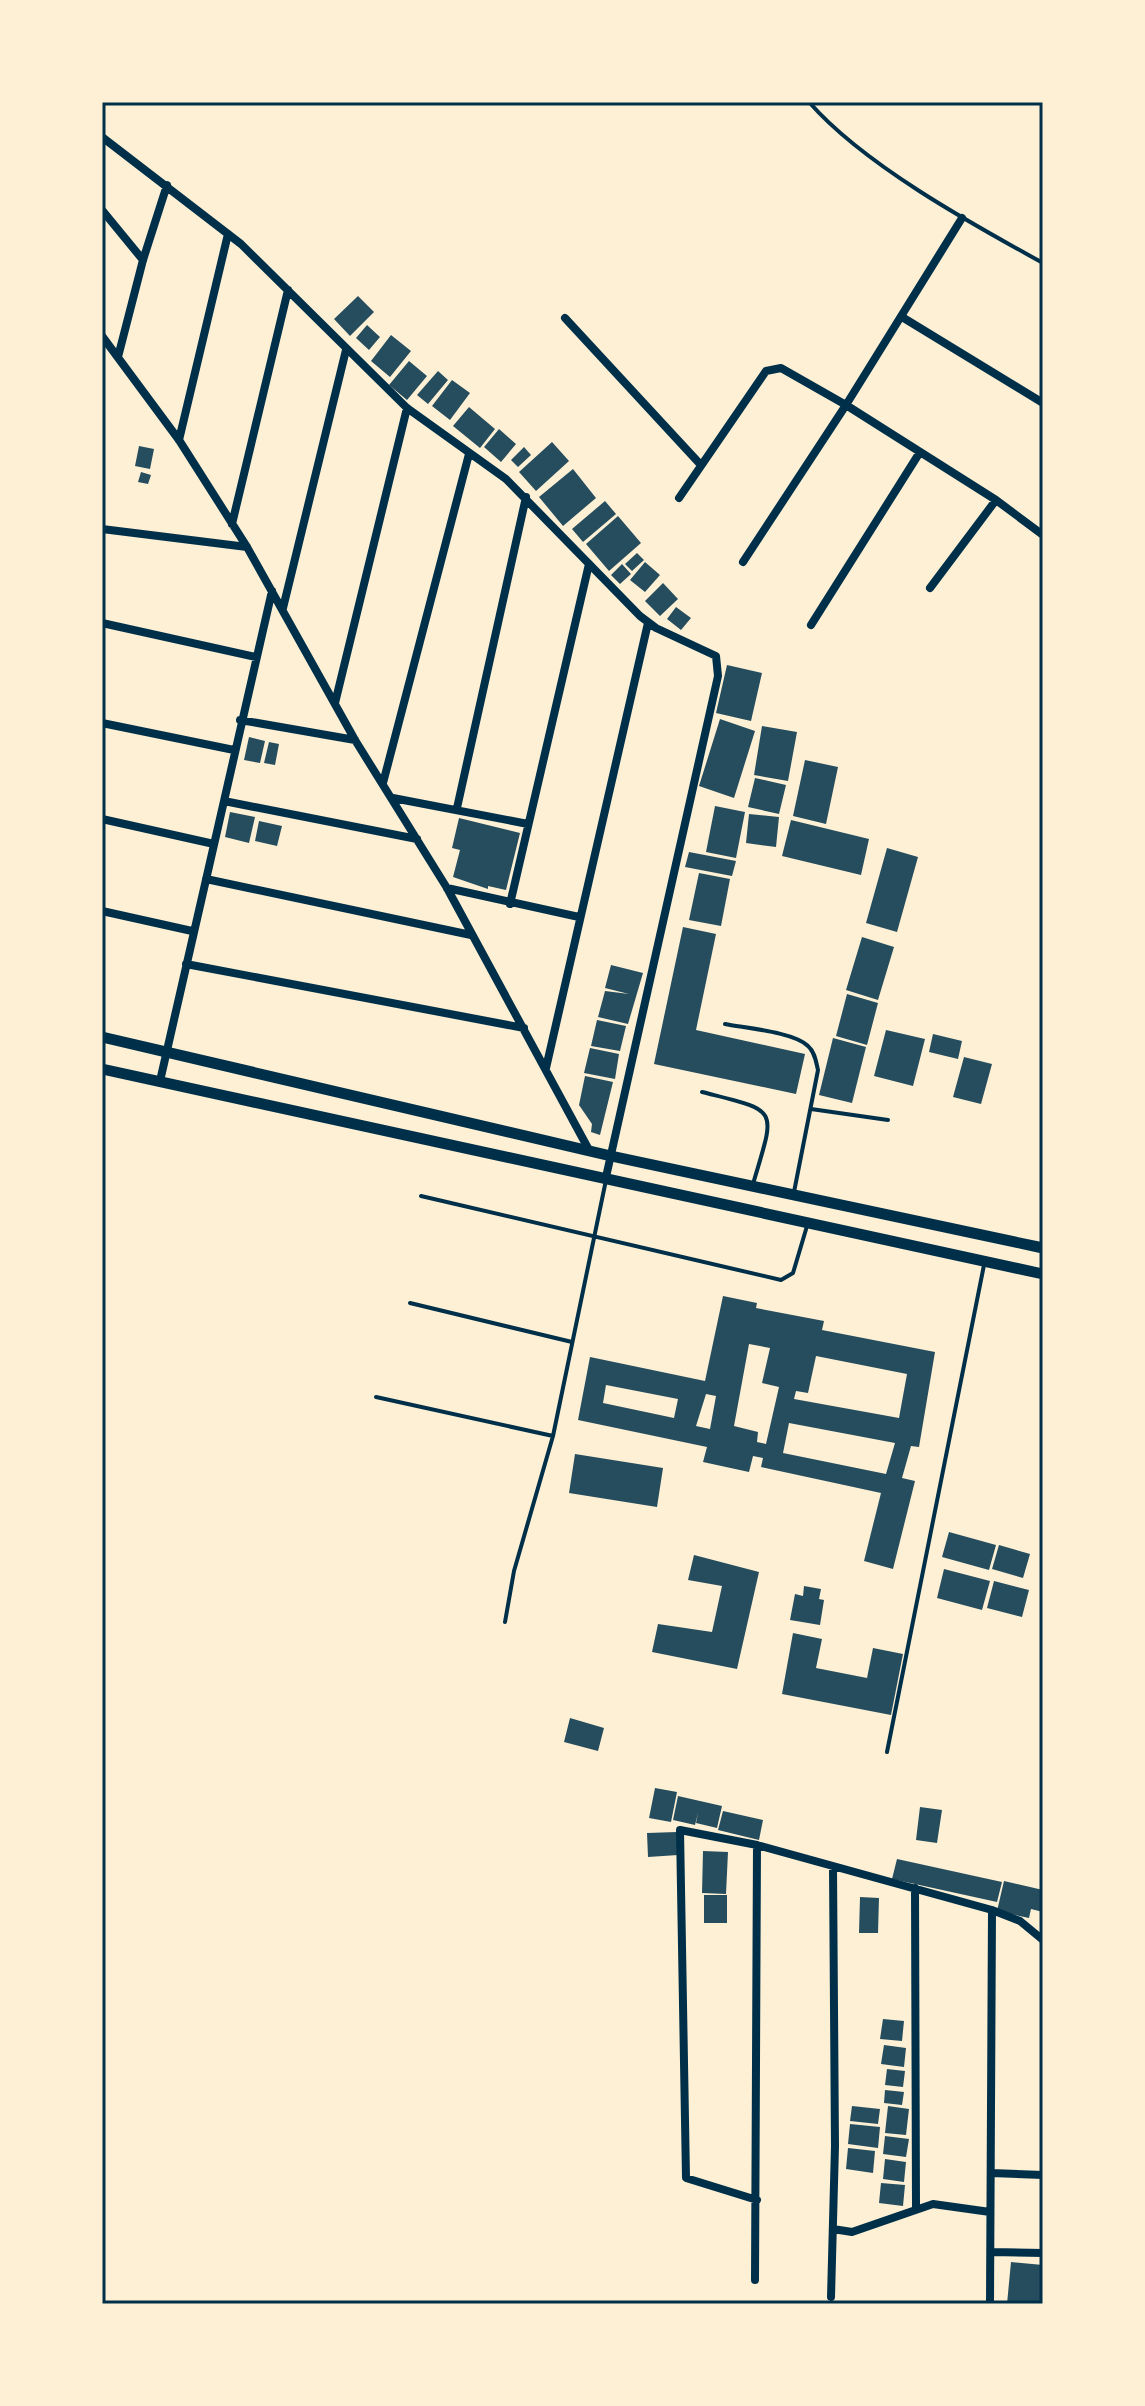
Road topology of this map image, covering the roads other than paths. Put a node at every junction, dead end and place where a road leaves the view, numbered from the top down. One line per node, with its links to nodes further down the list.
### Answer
1 (809, 102): 5 (lane)
2 (102, 137): 3 (street)
3 (167, 185): 6 (street); 7 (street)
4 (102, 210): 7 (street)
5 (962, 218): 8 (lane); 10 (street)
6 (228, 234): 9 (street); 18 (street)
7 (143, 260): 14 (street)
8 (1043, 263)
9 (288, 290): 13 (street); 25 (street)
10 (902, 317): 15 (street); 16 (street)
11 (565, 318): 21 (street)
12 (102, 336): 14 (street)
13 (346, 350): 17 (street); 33 (street)
14 (118, 357): 18 (street)
15 (1043, 403)
16 (846, 405): 19 (street); 21 (street); 29 (street)
17 (407, 408): 20 (street); 38 (street)
18 (179, 440): 25 (street)
19 (920, 452): 24 (street); 36 (street)
20 (469, 454): 22 (street); 43 (street)
21 (700, 464): 23 (street)
22 (526, 497): 30 (street); 46 (street)
23 (679, 498)
24 (996, 500): 27 (street); 31 (street)
25 (232, 524): 28 (street)
26 (102, 529): 28 (street)
27 (1043, 535)
28 (247, 547): 32 (street)
29 (743, 562)
30 (589, 564): 35 (street); 48 (street)
31 (930, 588)
32 (272, 591): 33 (street); 37 (street)
33 (283, 608): 38 (street)
34 (102, 623): 37 (street)
35 (648, 623): 55 (street); 70 (street)
36 (811, 625)
37 (256, 657): 39 (street)
38 (335, 703): 41 (street)
39 (240, 720): 41 (street); 42 (street)
40 (102, 723): 42 (street)
41 (355, 740): 43 (street)
42 (234, 750): 45 (street)
43 (383, 783): 44 (street)
44 (393, 798): 46 (street); 49 (street)
45 (224, 801): 49 (street); 50 (street)
46 (457, 808): 48 (street)
47 (102, 819): 50 (street)
48 (528, 824): 53 (street)
49 (417, 839): 52 (street)
50 (214, 844): 51 (street)
51 (206, 879): 56 (street); 57 (street)
52 (447, 888): 53 (street); 57 (street)
53 (510, 904): 55 (street)
54 (102, 911): 56 (street)
55 (579, 917): 64 (street)
56 (192, 931): 58 (street)
57 (471, 935): 60 (street)
58 (186, 964): 60 (street); 62 (street)
59 (725, 1024): 67 (lane)
60 (524, 1028): 64 (street)
61 (102, 1037): 62 (street)
62 (167, 1049): 65 (street); 69 (street)
63 (102, 1069): 65 (street)
64 (546, 1069): 69 (street)
65 (160, 1081): 71 (street)
66 (702, 1092): 72 (lane)
67 (811, 1109): 68 (lane); 74 (lane)
68 (888, 1120)
69 (589, 1150): 70 (street)
70 (611, 1156): 71 (street); 72 (street)
71 (606, 1177): 75 (street); 76 (lane)
72 (752, 1187): 74 (street)
73 (421, 1196): 76 (lane)
74 (794, 1196): 77 (street)
75 (807, 1225): 76 (lane); 78 (street)
76 (594, 1236): 81 (lane)
77 (1043, 1248)
78 (985, 1263): 79 (street); 85 (lane)
79 (1043, 1274)
80 (410, 1303): 81 (lane)
81 (572, 1342): 83 (lane)
82 (376, 1397): 83 (lane)
83 (553, 1436): 84 (lane)
84 (505, 1622)
85 (887, 1752)
86 (757, 1845): 87 (street); 93 (street); 93 (street)
87 (833, 1868): 88 (street); 96 (street)
88 (915, 1888): 89 (street); 94 (street)
89 (992, 1910): 90 (street); 91 (street)
90 (1043, 1940)
91 (991, 2173): 92 (street); 95 (street)
92 (1043, 2175)
93 (757, 2200): 99 (street)
94 (916, 2208): 95 (street); 96 (street)
95 (990, 2212): 97 (street)
96 (833, 2229): 100 (street)
97 (991, 2252): 98 (street); 101 (street)
98 (1043, 2253)
99 (755, 2280)
100 (831, 2297)
101 (990, 2304)

